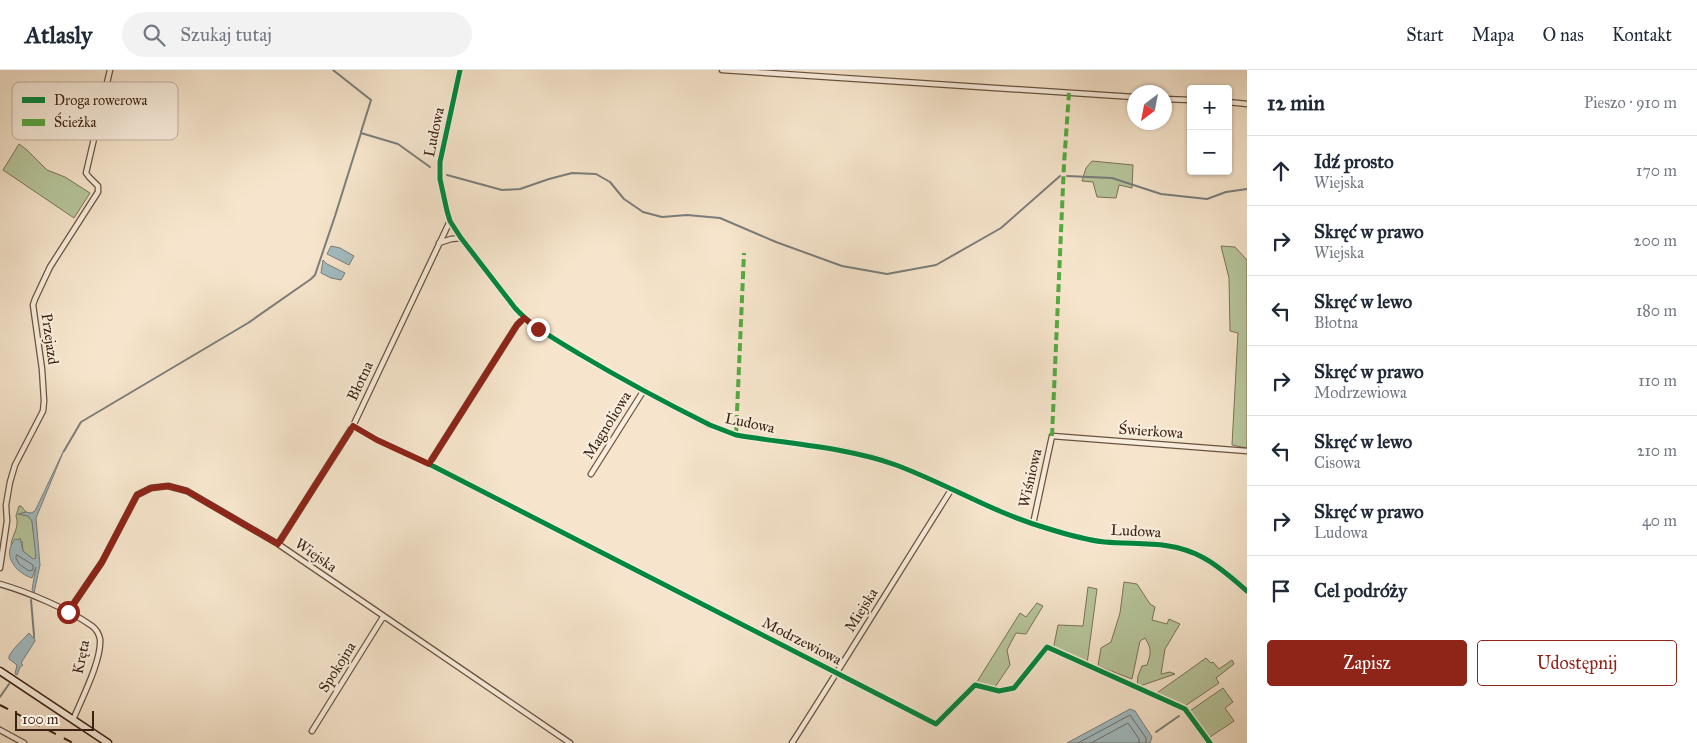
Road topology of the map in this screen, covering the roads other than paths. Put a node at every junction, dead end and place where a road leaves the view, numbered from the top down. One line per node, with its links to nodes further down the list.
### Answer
1 (460, 70): 9 (street, Ludowa)
2 (722, 70): 3 (street)
3 (1127, 97)
4 (1172, 99): 5 (street)
5 (1187, 100)
6 (1232, 102): 7 (street)
7 (1247, 104)
8 (94, 140): 22 (street, Przejazd)
9 (450, 221): 10 (street, Ludowa); 11 (street, Błotna)
10 (461, 238): 11 (street); 12 (street, Ludowa)
11 (439, 244): 14 (street, Błotna)
12 (524, 318): 13 (street, Ludowa); 17 (street)
13 (644, 390): 18 (street, Magnoliowa); 19 (street, Ludowa)
14 (353, 426): 17 (street, Modrzewiowa); 21 (street, Błotna)
15 (1052, 436): 16 (street, Świerkowa); 20 (street, Wiśniowa)
16 (1247, 451)
17 (429, 464): 28 (street, Modrzewiowa)
18 (591, 474)
19 (951, 490): 20 (street, Ludowa); 28 (street, Miejska)
20 (1033, 524): 24 (street, Ludowa)
21 (278, 544): 25 (street, Wiejska); 26 (street, Wiejska)
22 (0, 568)
23 (0, 584): 25 (street)
24 (1247, 591)
25 (68, 612): 29 (street, Kręta)
26 (383, 616): 31 (street, Spokojna); 34 (street, Wiejska)
27 (0, 671): 29 (main road)
28 (837, 674): 35 (street, Miejska); 36 (street, Modrzewiowa)
29 (73, 720): 33 (main road)
30 (0, 730): 32 (street)
31 (312, 731)
32 (24, 743)
33 (108, 743)
34 (570, 743)
35 (792, 743)
36 (1210, 743)

